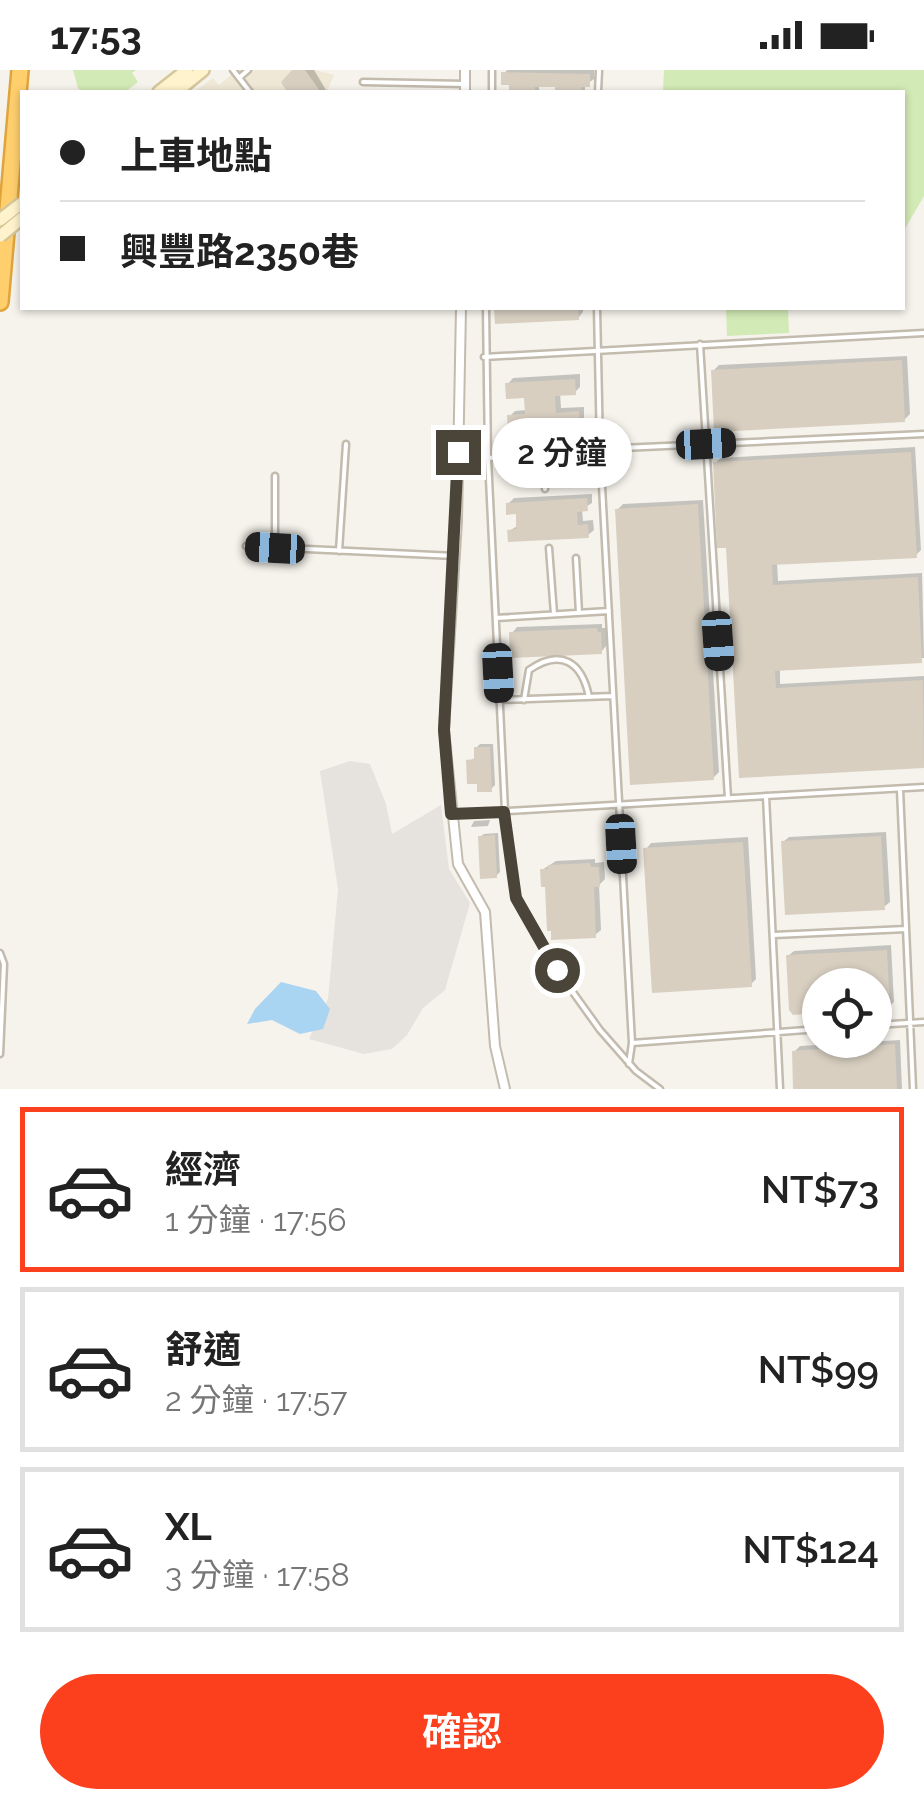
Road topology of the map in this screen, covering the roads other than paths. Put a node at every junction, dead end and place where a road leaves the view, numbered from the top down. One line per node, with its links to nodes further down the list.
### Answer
1 (20, 70): 17 (highway)
2 (187, 70): 10 (main road)
3 (203, 70): 11 (main road)
4 (233, 70): 7 (lane)
5 (248, 70): 7 (lane)
6 (465, 70): 9 (street)
7 (239, 78): 12 (lane)
8 (363, 82): 9 (lane)
9 (465, 88)
10 (162, 90)
11 (178, 90)
12 (248, 90)
13 (20, 205): 14 (main road, bridge)
14 (0, 220)
15 (20, 220): 16 (main road, bridge)
16 (0, 236)
17 (0, 302)
18 (461, 310): 37 (street)
19 (486, 310): 24 (lane)
20 (596, 310): 23 (lane)
21 (924, 333): 22 (lane)
22 (700, 344): 23 (lane); 27 (lane)
23 (596, 349): 24 (lane); 28 (lane)
24 (484, 358): 30 (lane)
25 (924, 434): 27 (lane)
26 (346, 444): 36 (lane)
27 (706, 444): 28 (lane); 50 (lane)
28 (600, 449): 29 (lane); 39 (lane)
29 (544, 454): 30 (lane); 32 (lane)
30 (488, 458): 42 (lane)
31 (275, 476): 34 (lane)
32 (545, 489)
33 (246, 546): 34 (lane)
34 (275, 548): 36 (lane)
35 (549, 548): 41 (lane)
36 (339, 551): 37 (lane)
37 (454, 556): 53 (street)
38 (576, 558): 40 (lane)
39 (609, 611): 40 (lane); 43 (lane)
40 (580, 613): 41 (lane)
41 (554, 614): 42 (lane)
42 (496, 618): 45 (lane)
43 (613, 696): 44 (lane); 51 (lane)
44 (589, 697): 46 (lane); 46 (lane)
45 (500, 700): 46 (lane); 52 (lane)
46 (524, 700)
47 (924, 787): 48 (lane)
48 (900, 788): 49 (lane); 54 (lane)
49 (766, 796): 50 (lane); 55 (lane)
50 (728, 798): 51 (lane)
51 (619, 805): 52 (lane); 62 (lane)
52 (504, 812): 53 (lane); 64 (lane)
53 (451, 814): 65 (street)
54 (906, 929): 55 (lane); 58 (lane)
55 (774, 935): 61 (lane)
56 (0, 953): 63 (lane)
57 (924, 1022): 58 (lane)
58 (910, 1023): 59 (lane); 68 (lane)
59 (892, 1025)
60 (802, 1030): 61 (lane)
61 (780, 1032): 62 (lane); 67 (lane)
62 (632, 1042): 64 (lane)
63 (0, 1054)
64 (629, 1064): 66 (lane)
65 (504, 1089)
66 (660, 1089)
67 (780, 1089)
68 (913, 1089)

